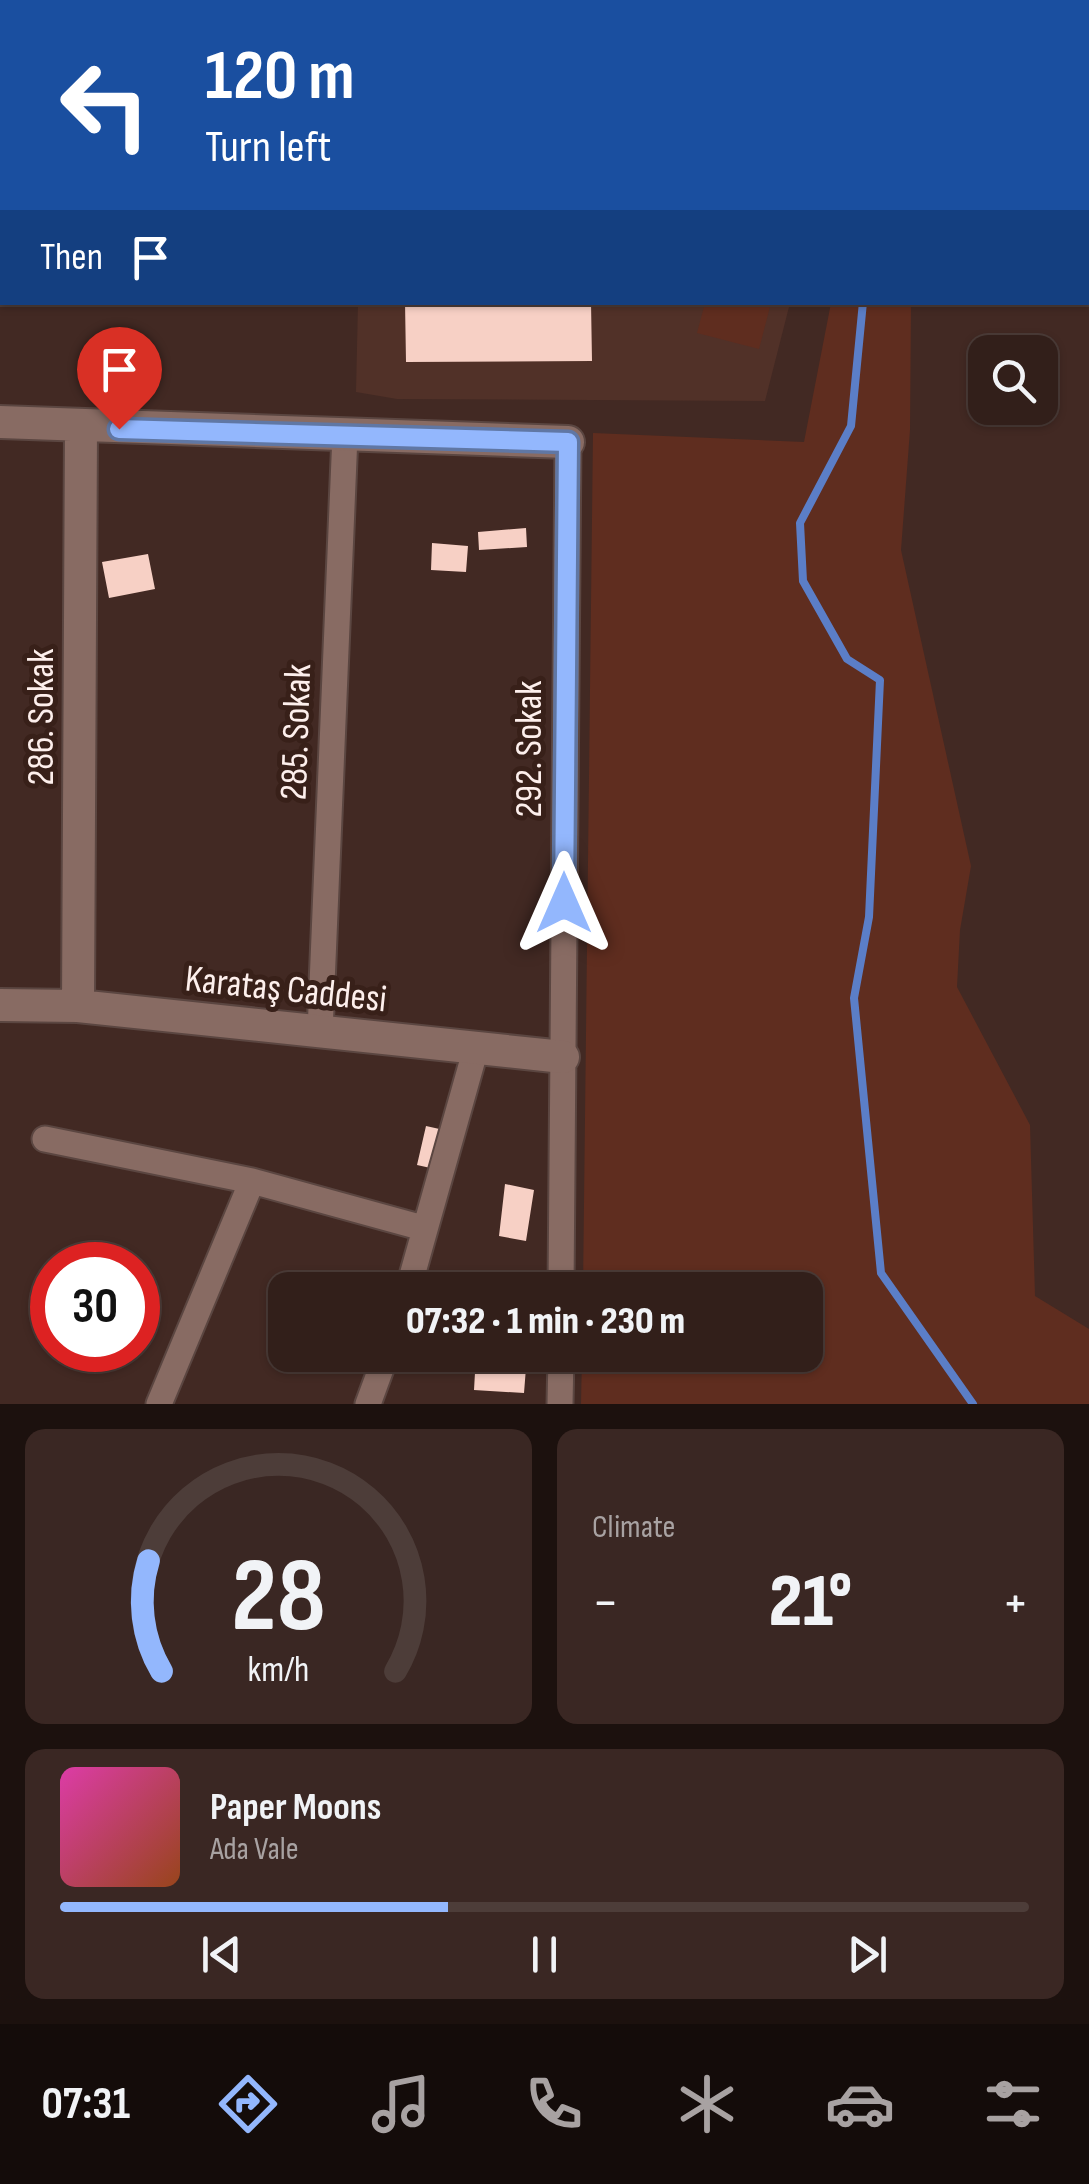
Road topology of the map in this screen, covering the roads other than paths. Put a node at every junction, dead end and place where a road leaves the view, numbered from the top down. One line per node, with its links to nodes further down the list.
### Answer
1 (0, 422): 2 (street)
2 (81, 428): 3 (street); 6 (street, 286. Sokak)
3 (345, 435): 4 (street); 7 (street, 285. Sokak)
4 (568, 442): 9 (street, 292. Sokak)
5 (0, 1005): 6 (street, Karataş Caddesi)
6 (78, 1006): 7 (street, Karataş Caddesi)
7 (320, 1032): 8 (street, Karataş Caddesi)
8 (476, 1048): 9 (street, Karataş Caddesi); 12 (street)
9 (563, 1057): 14 (street, 292. Sokak)
10 (44, 1138): 11 (street)
11 (252, 1180): 12 (street); 17 (street)
12 (423, 1228): 13 (street)
13 (412, 1272)
14 (561, 1272)
15 (380, 1372): 18 (street)
16 (561, 1372): 19 (street)
17 (159, 1404)
18 (368, 1404)
19 (560, 1404)

